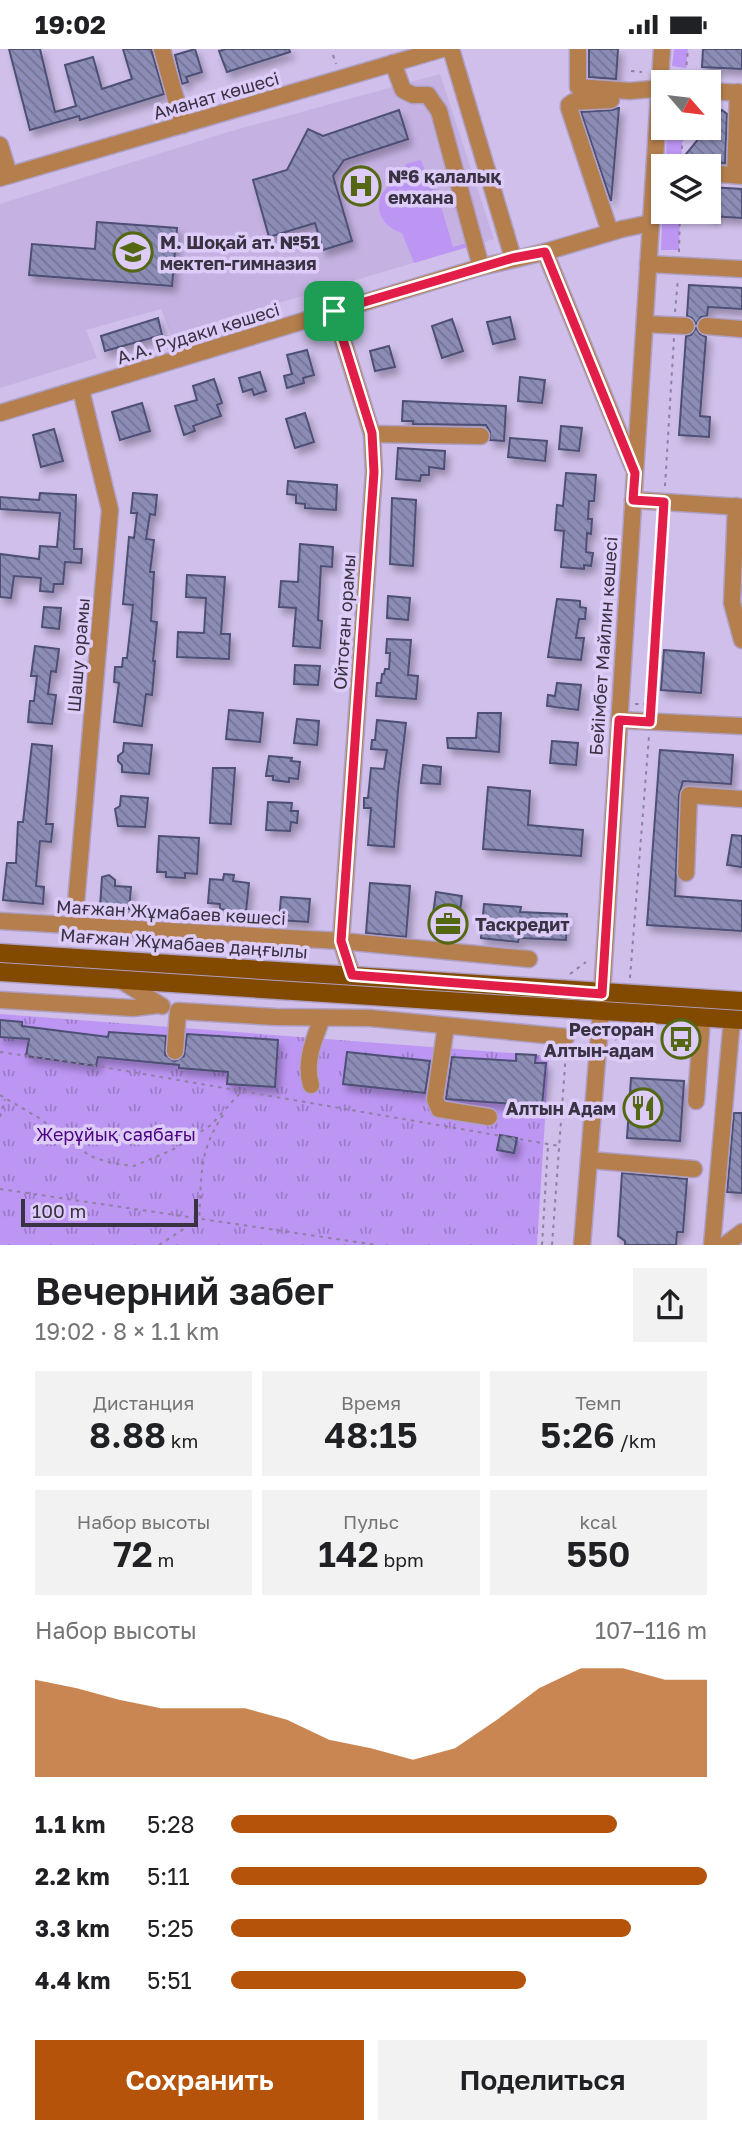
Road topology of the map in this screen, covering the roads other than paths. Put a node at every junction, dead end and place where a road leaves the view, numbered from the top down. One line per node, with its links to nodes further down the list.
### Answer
1 (162, 49): 12 (street)
2 (442, 49): 6 (street, Аманат көшесі)
3 (451, 49): 19 (street)
4 (578, 49): 8 (street)
5 (662, 49): 7 (street, Бейімбет Майлин көшесі)
6 (393, 64): 12 (street, Аманат көшесі); 21 (street)
7 (662, 70)
8 (651, 89)
9 (721, 91): 10 (street)
10 (740, 92): 14 (street)
11 (611, 100): 17 (street)
12 (183, 125): 15 (street, Аманат көшесі)
13 (0, 145): 15 (street)
14 (738, 175)
15 (4, 177)
16 (651, 223): 17 (street, А.А. Рудаки көшесі); 20 (street, Бейімбет Майлин көшесі)
17 (610, 232): 18 (street, А.А. Рудаки көшесі)
18 (545, 252): 19 (street, А.А. Рудаки көшесі); 32 (street)
19 (513, 258): 21 (street, А.А. Рудаки көшесі)
20 (649, 264): 22 (street); 24 (street, Бейімбет Майлин көшесі)
21 (481, 267): 23 (street, А.А. Рудаки көшесі)
22 (742, 269)
23 (334, 311): 28 (street, А.А. Рудаки көшесі); 30 (street, Ойтоған орамы)
24 (645, 324): 25 (street); 32 (street, Бейімбет Майлин көшесі)
25 (680, 326)
26 (706, 326): 27 (street)
27 (742, 329)
28 (81, 390): 29 (street, А.А. Рудаки көшесі); 42 (street, Шашу орамы)
29 (0, 413)
30 (372, 433): 31 (street); 43 (street, Ойтоған орамы)
31 (481, 436)
32 (635, 473): 33 (street, Бейімбет Майлин көшесі)
33 (633, 500): 34 (street); 36 (street, Бейімбет Майлин көшесі)
34 (739, 506): 35 (street)
35 (742, 640)
36 (619, 720): 37 (street); 51 (street, Бейімбет Майлин көшесі)
37 (742, 726)
38 (742, 792): 39 (street)
39 (742, 799): 40 (street)
40 (686, 873)
41 (0, 921): 42 (street, Мағжан Жұмабаев көшесі)
42 (74, 926): 43 (street, Мағжан Жұмабаев көшесі)
43 (341, 941): 45 (street, Мағжан Жұмабаев көшесі); 47 (street)
44 (0, 953): 47 (main road, Мағжан Жұмабаев даңғылы)
45 (529, 959)
46 (0, 972): 48 (main road, Мағжан Жұмабаев даңғылы)
47 (352, 975): 51 (main road, Мағжан Жұмабаев даңғылы)
48 (120, 980): 52 (main road, Мағжан Жұмабаев даңғылы); 53 (street)
49 (0, 1000): 53 (street)
50 (742, 1001): 51 (main road, Мағжан Жұмабаев даңғылы)
51 (601, 1003): 52 (main road, Мағжан Жұмабаев даңғылы); 55 (main road, Мағжан Жұмабаев даңғылы); 64 (street, Бейімбет Майлин көшесі)
52 (474, 1004): 58 (street)
53 (158, 1005): 54 (street)
54 (178, 1011): 56 (street); 60 (street)
55 (702, 1017): 57 (main road, Мағжан Жұмабаев даңғылы); 62 (street)
56 (322, 1018): 58 (street); 61 (street)
57 (737, 1019): 68 (street)
58 (443, 1026): 59 (street); 63 (street)
59 (566, 1037)
60 (175, 1051)
61 (311, 1085)
62 (696, 1101)
63 (489, 1117)
64 (589, 1160): 65 (street); 67 (street, Бейімбет Майлин көшесі)
65 (694, 1169)
66 (742, 1232): 69 (street)
67 (582, 1245)
68 (712, 1245)
69 (725, 1245)

